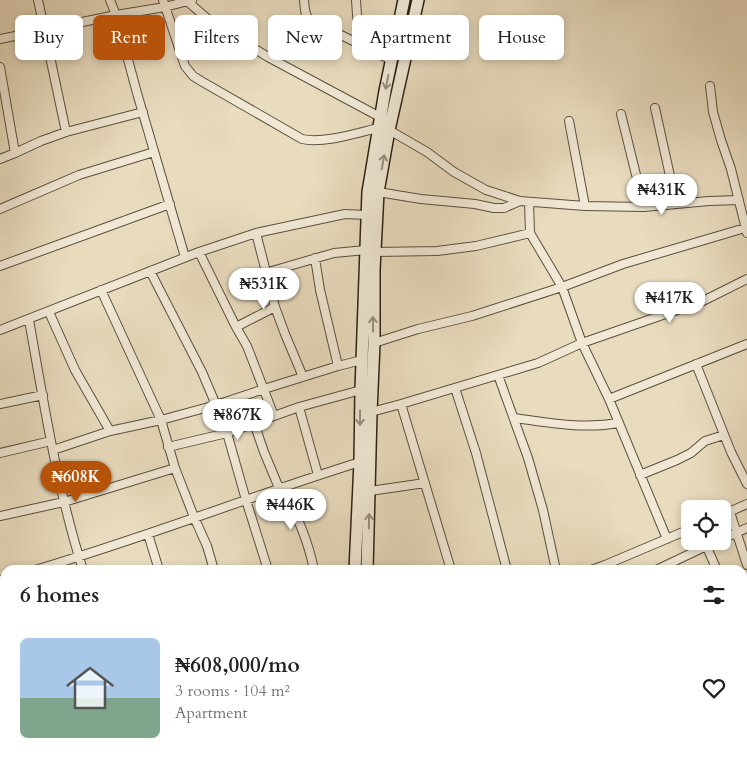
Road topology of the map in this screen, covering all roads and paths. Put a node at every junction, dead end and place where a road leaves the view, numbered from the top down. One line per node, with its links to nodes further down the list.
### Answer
1 (38, 0): 9 (street)
2 (110, 0): 10 (street)
3 (304, 0): 15 (street)
4 (356, 0): 11 (street)
5 (404, 0): 12 (main road)
6 (418, 0): 25 (main road)
7 (190, 1): 8 (street); 25 (street)
8 (164, 4): 10 (street); 25 (street)
9 (41, 15)
10 (116, 15)
11 (357, 15)
12 (401, 15)
13 (15, 36): 14 (street)
14 (0, 39)
15 (352, 41)
16 (50, 60): 26 (street)
17 (129, 60): 22 (street)
18 (391, 60): 25 (main road, one-way to 25)
19 (0, 67): 28 (street)
20 (710, 86): 32 (street)
21 (655, 108): 37 (street)
22 (143, 112): 26 (street); 27 (street)
23 (621, 114): 39 (street)
24 (569, 121): 38 (street)
25 (383, 125): 30 (street); 31 (main road, one-way to 25); 41 (main road)
26 (66, 132): 28 (street)
27 (154, 152): 35 (street); 40 (street)
28 (15, 153): 29 (street)
29 (0, 158)
30 (480, 187): 33 (street); 36 (street)
31 (378, 192): 36 (street); 45 (main road)
32 (739, 200): 37 (street); 42 (street)
33 (520, 201): 34 (street); 36 (street)
34 (529, 202): 38 (street); 44 (street)
35 (170, 204): 47 (street); 49 (street)
36 (475, 204)
37 (676, 204): 39 (street)
38 (585, 206): 39 (street)
39 (644, 207)
40 (0, 209)
41 (366, 215): 43 (street); 45 (main road)
42 (746, 226): 53 (street)
43 (256, 233): 46 (street); 51 (street)
44 (530, 233): 45 (street); 53 (street)
45 (370, 251): 48 (street); 60 (main road, one-way to 45); 63 (main road)
46 (199, 252): 47 (street); 58 (street)
47 (185, 257): 50 (street)
48 (315, 258): 51 (street); 65 (street)
49 (0, 266)
50 (150, 271): 54 (street); 75 (street)
51 (265, 272): 55 (street)
52 (747, 279): 61 (street)
53 (562, 287): 60 (street); 61 (street)
54 (101, 290): 56 (street); 80 (street)
55 (275, 307): 58 (street); 67 (street)
56 (49, 312): 57 (street); 83 (street)
57 (29, 320): 59 (street); 71 (street)
58 (236, 326): 69 (street)
59 (0, 330)
60 (374, 343): 77 (main road)
61 (582, 343): 66 (street); 72 (street)
62 (747, 344): 64 (street)
63 (362, 360): 65 (street); 70 (main road)
64 (696, 364): 72 (street); 85 (street)
65 (338, 366): 67 (street)
66 (498, 375): 68 (street); 79 (street)
67 (303, 377): 69 (street)
68 (455, 388): 74 (street); 123 (street)
69 (264, 389): 75 (street); 78 (street)
70 (360, 390): 76 (street); 90 (main road, one-way to 90)
71 (43, 395): 73 (street); 86 (street)
72 (609, 399): 81 (street)
73 (0, 404)
74 (401, 404): 77 (street); 94 (street)
75 (216, 405): 80 (street); 84 (street)
76 (299, 407): 78 (street); 93 (street)
77 (370, 412): 97 (main road)
78 (274, 416): 82 (street)
79 (514, 418): 81 (street); 124 (street)
80 (161, 420): 83 (street); 87 (street)
81 (619, 422): 92 (street)
82 (254, 423): 84 (street); 96 (street)
83 (110, 431): 88 (street)
84 (226, 433): 87 (street); 98 (street)
85 (724, 435): 92 (street); 95 (street)
86 (51, 441): 88 (street); 89 (street)
87 (168, 447): 91 (street)
88 (53, 450): 99 (street)
89 (0, 453)
90 (360, 462): 93 (street); 120 (main road)
91 (175, 468): 99 (street); 103 (street)
92 (640, 474): 110 (street)
93 (318, 475): 96 (street)
94 (425, 483): 97 (street); 122 (street)
95 (747, 484)
96 (281, 488): 98 (street); 119 (street)
97 (370, 491): 121 (main road, one-way to 97)
98 (246, 500): 103 (street); 118 (street)
99 (64, 502): 102 (street); 113 (street)
100 (747, 504): 101 (street)
101 (731, 512)
102 (0, 516)
103 (194, 517): 108 (street); 117 (street)
104 (731, 523): 107 (street)
105 (747, 528): 107 (street)
106 (681, 533): 110 (street)
107 (737, 533): 109 (street); 128 (street)
108 (148, 534): 113 (street); 116 (street)
109 (731, 535)
110 (667, 539): 125 (street)
111 (694, 550): 126 (street)
112 (708, 550): 127 (street)
113 (79, 557): 114 (street); 115 (street)
114 (52, 565)
115 (81, 565)
116 (157, 565)
117 (213, 565)
118 (266, 565)
119 (313, 565)
120 (355, 565)
121 (367, 565)
122 (450, 565)
123 (506, 565)
124 (555, 565)
125 (613, 565)
126 (665, 565)
127 (714, 565)
128 (747, 565)

